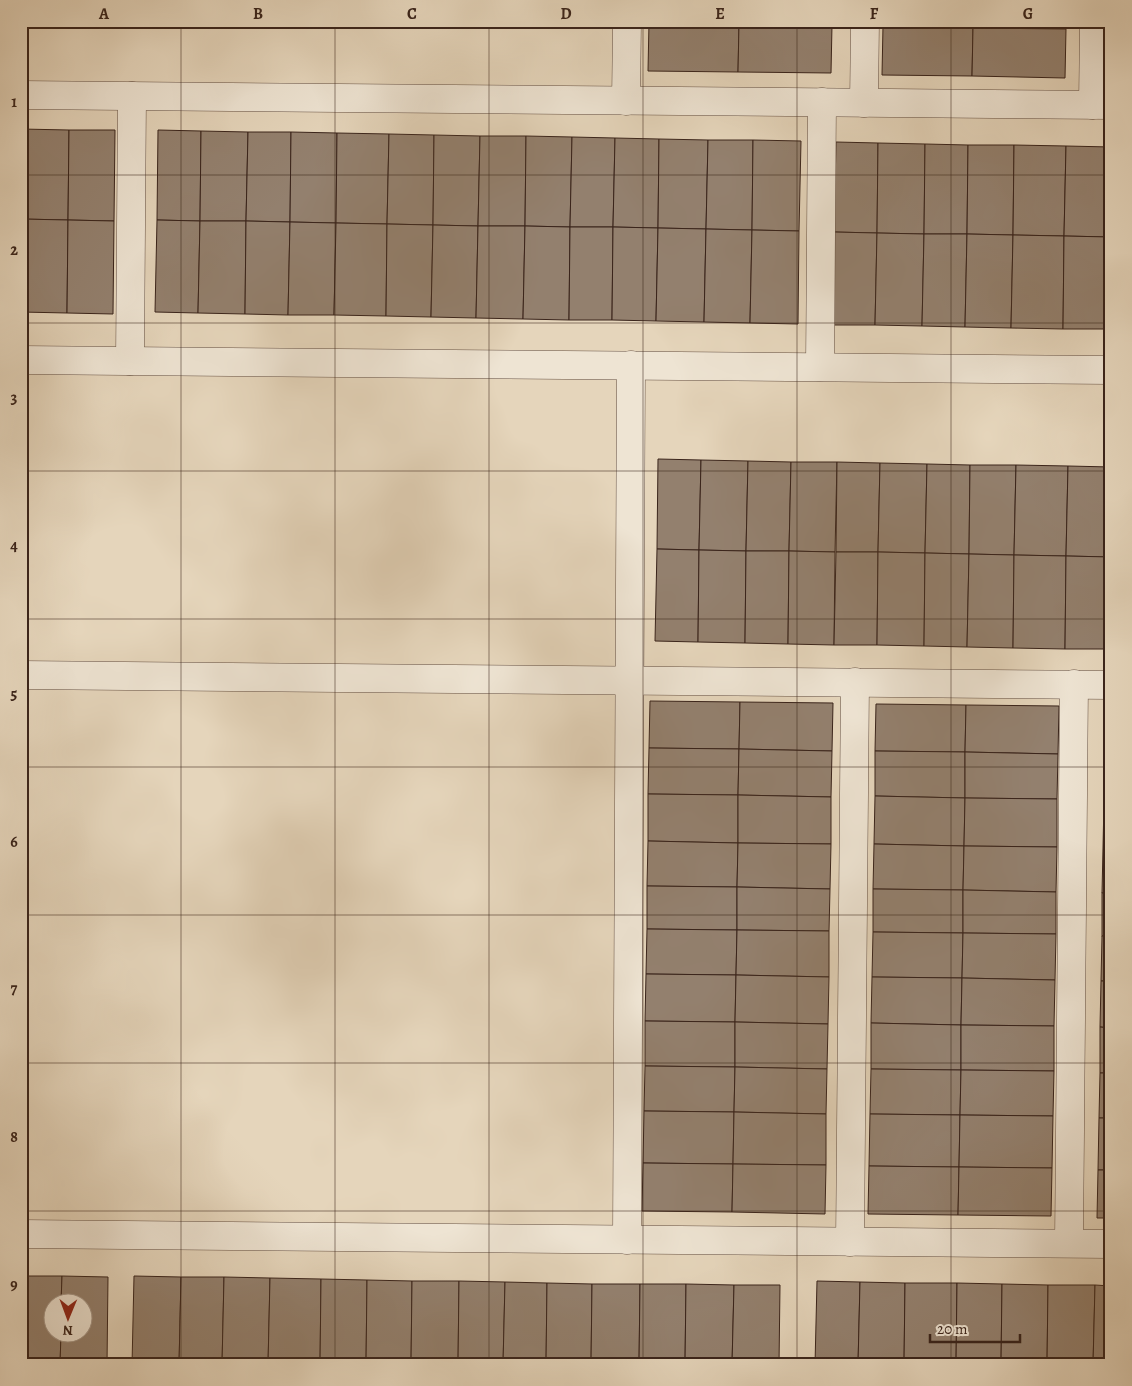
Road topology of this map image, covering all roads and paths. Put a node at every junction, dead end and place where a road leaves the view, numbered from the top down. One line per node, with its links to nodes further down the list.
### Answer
1 (627, 21): 6 (street)
2 (864, 21): 8 (street)
3 (1094, 21): 9 (street)
4 (21, 95): 5 (street)
5 (132, 96): 6 (street); 11 (street)
6 (626, 100): 7 (street)
7 (822, 102): 8 (street); 13 (street)
8 (864, 103): 9 (street)
9 (1102, 105)
10 (21, 360): 11 (street)
11 (130, 361): 12 (street)
12 (631, 365): 13 (street); 16 (street)
13 (820, 367): 14 (street)
14 (1111, 370)
15 (21, 675): 16 (street)
16 (628, 680): 17 (street); 21 (street)
17 (855, 682): 18 (street); 22 (street)
18 (1074, 684): 19 (street); 23 (street)
19 (1111, 685)
20 (21, 1234): 21 (street)
21 (627, 1240): 22 (street)
22 (850, 1242): 23 (street)
23 (1069, 1243): 24 (street)
24 (1111, 1244)

